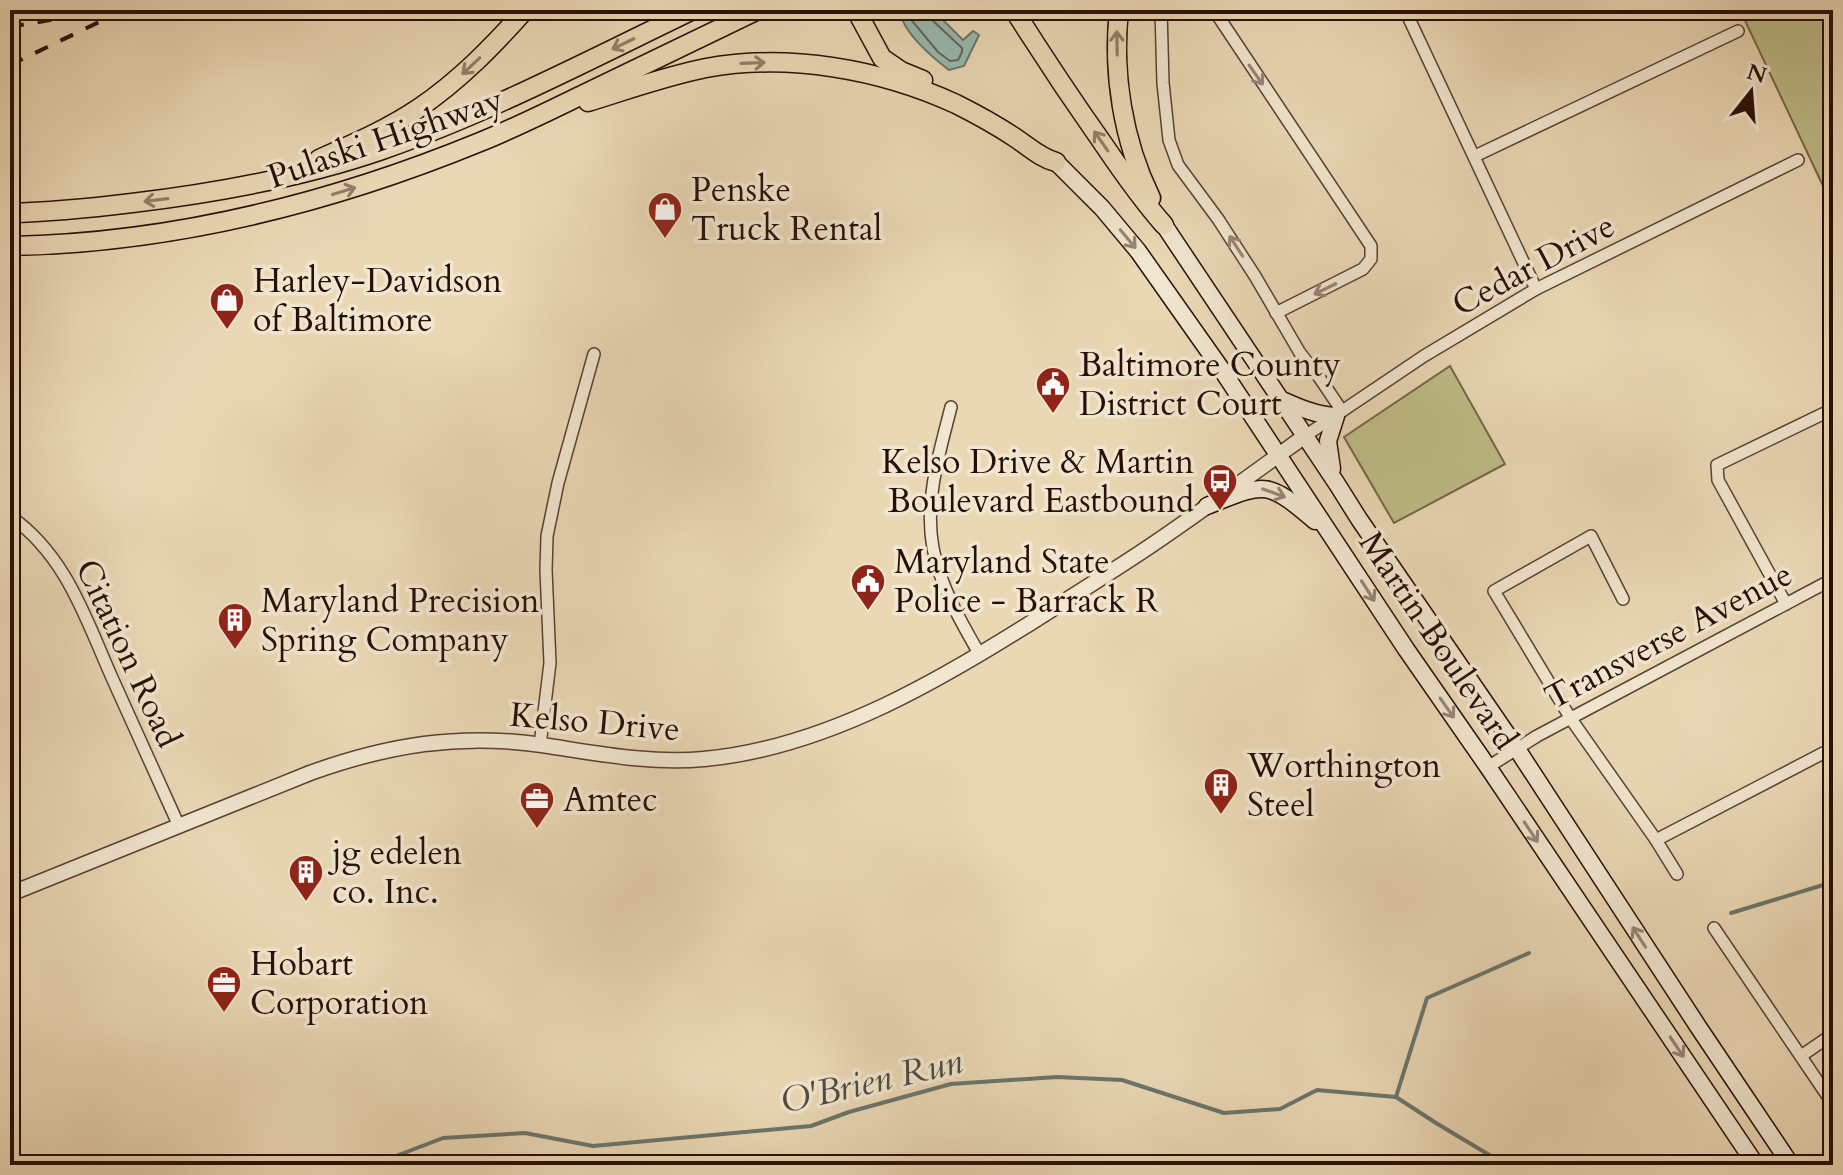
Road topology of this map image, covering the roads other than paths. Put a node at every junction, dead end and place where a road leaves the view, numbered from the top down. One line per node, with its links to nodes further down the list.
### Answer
1 (525, 10): 15 (highway, one-way to 15)
2 (693, 10): 15 (highway, Pulaski Highway, one-way to 15)
3 (758, 10): 11 (highway, Pulaski Highway)
4 (856, 10): 14 (highway)
5 (1014, 10): 18 (highway, one-way to 5)
6 (1119, 10): 18 (highway, one-way to 6)
7 (1161, 10): 21 (street, one-way to 7)
8 (1214, 10): 21 (street, one-way to 21)
9 (1405, 10): 12 (street)
10 (1738, 31): 12 (street)
11 (525, 122): 14 (highway, one-way to 14); 16 (highway, Pulaski Highway, one-way to 11)
12 (1475, 156): 20 (street)
13 (1798, 160): 20 (street, Cedar Drive)
14 (1056, 162): 28 (main road, Martin Boulevard, one-way to 28)
15 (270, 182): 16 (highway); 17 (highway, Pulaski Highway, one-way to 17)
16 (271, 211): 19 (highway, Pulaski Highway)
17 (10, 213)
18 (1164, 225): 23 (main road, Martin Boulevard)
19 (10, 246)
20 (1536, 289): 26 (street, Cedar Drive)
21 (1276, 313): 26 (street)
22 (594, 354): 38 (street)
23 (1280, 399): 26 (main road); 27 (main road, Martin Boulevard)
24 (951, 407): 36 (street)
25 (1833, 409): 35 (street)
26 (1339, 414): 27 (street, Cedar Drive); 29 (main road)
27 (1305, 436): 28 (street, Kelso Drive); 29 (main road, Martin Boulevard)
28 (1279, 455): 30 (street, Kelso Drive); 32 (main road, Martin Boulevard)
29 (1337, 484): 40 (main road, Martin Boulevard)
30 (1207, 506): 32 (main road, one-way to 32); 36 (street, Kelso Drive)
31 (10, 516): 42 (street, Citation Road)
32 (1330, 534): 41 (main road, Martin Boulevard, one-way to 41)
33 (1833, 579): 35 (street, Transverse Avenue)
34 (1623, 599): 37 (street)
35 (1786, 604): 37 (street, Transverse Avenue)
36 (980, 655): 38 (street, Kelso Drive)
37 (1571, 719): 40 (street, Transverse Avenue); 43 (street)
38 (540, 745): 42 (street, Kelso Drive)
39 (1833, 748): 43 (street)
40 (1517, 749): 41 (street, Transverse Avenue); 51 (main road, Martin Boulevard, one-way to 40)
41 (1488, 767): 50 (main road, Martin Boulevard, one-way to 50)
42 (179, 826): 45 (street, Kelso Drive)
43 (1656, 840): 44 (street)
44 (1677, 874)
45 (10, 894)
46 (1714, 928): 48 (street)
47 (1833, 1034): 48 (street)
48 (1801, 1056): 49 (street)
49 (1833, 1104)
50 (1756, 1165)
51 (1791, 1165)

